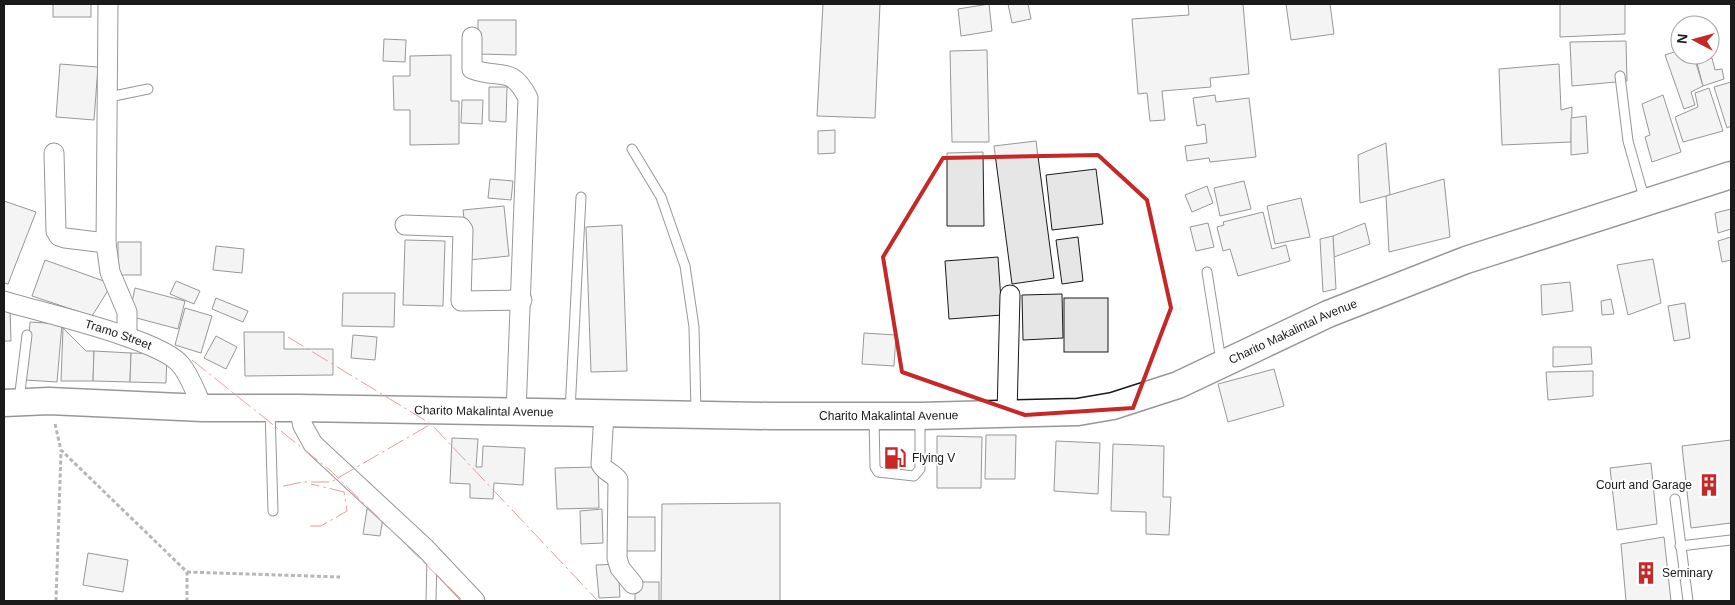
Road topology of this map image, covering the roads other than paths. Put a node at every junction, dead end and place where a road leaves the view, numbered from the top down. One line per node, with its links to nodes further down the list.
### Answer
1 (108, 4): 5 (street)
2 (472, 36): 15 (street)
3 (1620, 76): 10 (lane)
4 (148, 89): 5 (lane)
5 (109, 96): 12 (street)
6 (632, 149): 28 (lane)
7 (54, 153): 12 (street)
8 (1731, 175): 10 (main road, Charito Makalintal Avenue)
9 (581, 197): 25 (lane)
10 (1646, 203): 19 (main road, Charito Makalintal Avenue)
11 (405, 226): 15 (street)
12 (106, 243): 18 (street)
13 (1207, 272): 19 (lane)
14 (1010, 295): 27 (street)
15 (522, 300): 24 (street)
16 (4, 301): 18 (street, Tramo Street)
17 (27, 334): 20 (lane)
18 (127, 336): 21 (street, Tramo Street)
19 (1222, 364): 27 (main road, Charito Makalintal Avenue)
20 (11, 402): 21 (main road, Charito Makalintal Avenue)
21 (203, 408): 22 (main road, Charito Makalintal Avenue)
22 (270, 408): 23 (main road, Charito Makalintal Avenue); 32 (lane)
23 (299, 408): 24 (main road, Charito Makalintal Avenue); 35 (street)
24 (516, 413): 25 (main road, Charito Makalintal Avenue)
25 (570, 413): 26 (main road, Charito Makalintal Avenue)
26 (604, 414): 28 (main road, Charito Makalintal Avenue); 36 (street)
27 (1007, 414): 30 (main road, Charito Makalintal Avenue)
28 (696, 415): 29 (main road, Charito Makalintal Avenue)
29 (874, 416): 30 (main road, Charito Makalintal Avenue); 30 (lane)
30 (920, 416)
31 (1675, 499): 34 (lane)
32 (272, 511)
33 (1731, 540): 34 (lane)
34 (1680, 546): 39 (lane)
35 (432, 555): 37 (lane); 38 (street)
36 (633, 584)
37 (431, 601)
38 (475, 601)
39 (1688, 601)

